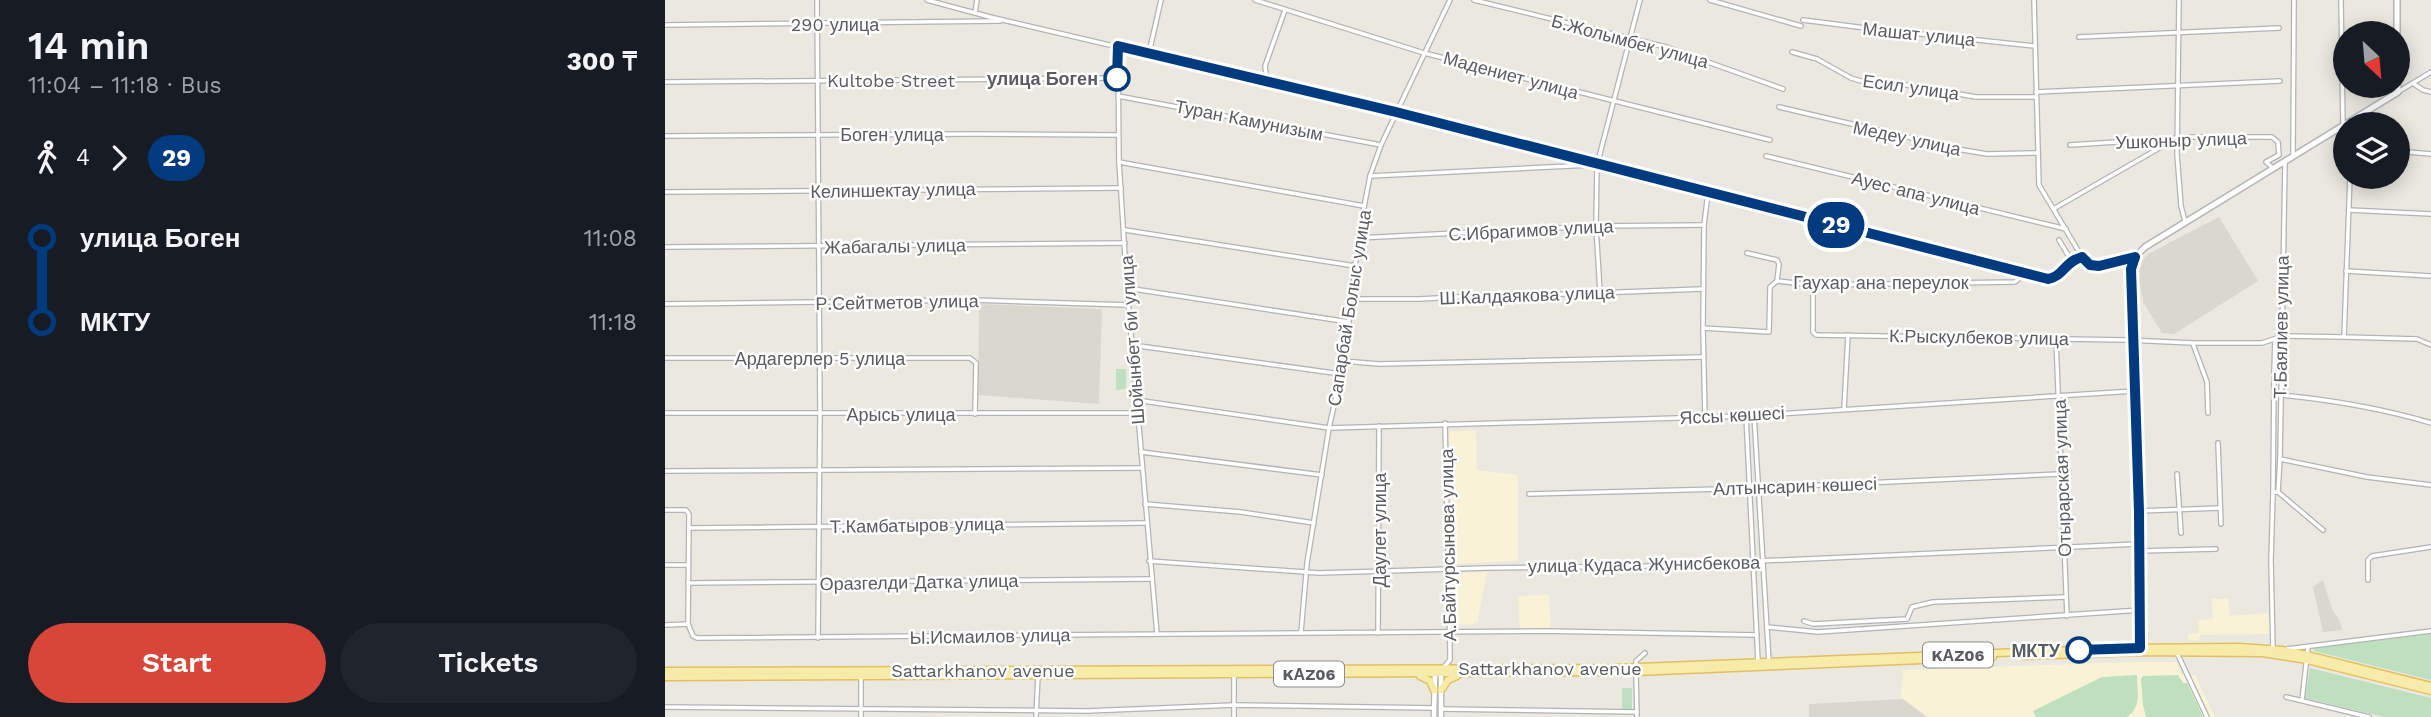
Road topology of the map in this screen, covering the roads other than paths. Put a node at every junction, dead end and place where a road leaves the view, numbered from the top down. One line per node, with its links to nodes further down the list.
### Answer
1 (817, 0): 20 (street)
2 (927, 0): 16 (street)
3 (977, 0): 16 (street)
4 (1161, 0): 30 (street)
5 (1255, 0): 15 (street, Мадениет улица)
6 (1450, 0): 31 (street, Сапарбай Болыс улица)
7 (1474, 0): 26 (street, Б.Жолымбек улица)
8 (1640, 0): 26 (street)
9 (1710, 0): 22 (street)
10 (2034, 0): 28 (street)
11 (2179, 0): 24 (street)
12 (2294, 0): 63 (street)
13 (2341, 0): 49 (street)
14 (2397, 0): 19 (main road)
15 (1285, 10): 31 (street, Мадениет улица); 35 (street)
16 (975, 13): 18 (street)
17 (1803, 20): 28 (street, Машат улица)
18 (1006, 21): 20 (street, 290 улица); 27 (street)
19 (2397, 21)
20 (817, 24): 21 (street, 290 улица); 34 (street)
21 (665, 25)
22 (1801, 26)
23 (2279, 28): 24 (street)
24 (2178, 33): 25 (street); 40 (street)
25 (2079, 37)
26 (1630, 38): 41 (street, Б.Жолымбек улица); 46 (street)
27 (1118, 46): 30 (street); 33 (street, Шойынбет би улица)
28 (2035, 46): 43 (street)
29 (1793, 52): 43 (street, Есил улица)
30 (1149, 53): 35 (street)
31 (1424, 53): 46 (street, Мадениет улица); 48 (street, Сапарбай Болыс улица)
32 (2431, 72): 38 (street)
33 (1117, 78): 34 (street, Kultobe Street); 44 (street, Шойынбет би улица)
34 (818, 80): 37 (street, Kultobe Street); 52 (street)
35 (1267, 81): 48 (street)
36 (2280, 81): 40 (street, Есил улица)
37 (665, 82)
38 (2413, 83): 39 (street); 42 (street)
39 (2410, 85)
40 (2177, 86): 43 (street, Есил улица); 55 (street)
41 (1783, 89)
42 (2431, 92)
43 (2036, 94): 60 (street)
44 (1118, 96): 53 (street, Шойынбет би улица); 57 (street, Туран Камунизым)
45 (2389, 98): 50 (main road)
46 (1614, 102): 56 (street, Мадениет улица); 66 (street)
47 (1779, 107): 60 (street, Медеу улица)
48 (1396, 112): 57 (street, Сапарбай Болыс улица); 66 (street)
49 (2343, 112)
50 (2367, 112)
51 (2333, 131): 63 (main road)
52 (819, 134): 53 (street, Боген улица); 54 (street, Боген улица); 71 (street)
53 (1118, 135): 64 (street, Шойынбет би улица)
54 (665, 136)
55 (2177, 138): 58 (street, Ушконыр улица); 67 (street, Ушконыр улица); 75 (street); 78 (street)
56 (1770, 140)
57 (1381, 145): 68 (street, Сапарбай Болыс улица)
58 (2070, 145)
59 (2410, 152): 61 (street)
60 (2038, 153): 75 (street)
61 (2431, 154)
62 (1766, 156): 81 (street, Ауес апа улица)
63 (2293, 156): 65 (main road)
64 (1119, 162): 69 (street, Шойынбет би улица); 74 (street)
65 (2285, 162): 67 (main road); 108 (street, Т.Баялиев улица)
66 (1597, 165): 68 (street); 73 (street); 80 (street)
67 (2273, 168): 78 (main road)
68 (1370, 176): 74 (street, Сапарбай Болыс улица)
69 (1121, 188): 71 (street, Келиншектау улица); 82 (street, Шойынбет би улица)
70 (2350, 189): 76 (street)
71 (818, 191): 72 (street, Келиншектау улица); 87 (street)
72 (665, 192)
73 (1709, 193): 79 (street); 94 (street)
74 (1364, 206): 83 (street, Сапарбай Болыс улица)
75 (2054, 209): 81 (street)
76 (2349, 210): 77 (street); 93 (street)
77 (2431, 214)
78 (2185, 221): 90 (main road)
79 (1705, 225): 80 (street, С.Ибрагимов улица); 99 (street)
80 (1596, 226): 83 (street, С.Ибрагимов улица); 100 (street)
81 (2066, 229): 89 (street)
82 (1125, 230): 85 (street, Шойынбет би улица); 92 (street)
83 (1358, 238): 92 (street, Сапарбай Болыс улица)
84 (2059, 240): 91 (street)
85 (1125, 243): 87 (street, Жабагалы улица); 98 (street, Шойынбет би улица)
86 (665, 247): 87 (street, Жабагалы улица)
87 (819, 247): 102 (street)
88 (1747, 253): 96 (street, Гаухар ана переулок)
89 (2082, 257): 90 (street); 91 (street)
90 (2135, 257): 112 (main road)
91 (2071, 260): 94 (street)
92 (1355, 266): 101 (street, Сапарбай Болыс улица)
93 (2346, 271): 95 (street); 109 (street)
94 (2024, 274): 97 (street, Гаухар ана переулок)
95 (2431, 276)
96 (1777, 281): 97 (street, Гаухар ана переулок); 106 (street, Гаухар ана переулок)
97 (1813, 285): 107 (street, К.Рыскулбеков улица)
98 (1126, 288): 104 (street, Шойынбет би улица); 105 (street)
99 (1702, 289): 100 (street, Ш.Калдаякова улица); 106 (street)
100 (1600, 292): 101 (street, Ш.Калдаякова улица)
101 (1352, 299): 105 (street, Сапарбай Болыс улица)
102 (819, 303): 103 (street, Р.Сейтметов улица); 104 (street, Р.Сейтметов улица); 118 (street)
103 (665, 304)
104 (1128, 305): 114 (street, Шойынбет би улица)
105 (1349, 322): 119 (street, Сапарбай Болыс улица)
106 (1703, 328): 116 (street)
107 (1848, 335): 110 (street, К.Рыскулбеков улица); 127 (street)
108 (2283, 336): 109 (street, К.Рыскулбеков улица); 111 (street, К.Рыскулбеков улица); 124 (street, Т.Баялиев улица)
109 (2344, 337): 115 (street, К.Рыскулбеков улица)
110 (2056, 339): 112 (street, К.Рыскулбеков улица); 125 (street, Отырарская улица)
111 (2274, 339): 113 (street, К.Рыскулбеков улица); 120 (street, Т.Баялиев улица)
112 (2133, 341): 113 (street, К.Рыскулбеков улица); 123 (main road)
113 (2193, 343): 130 (street)
114 (1132, 345): 121 (street); 126 (street, Шойынбет би улица)
115 (2431, 345)
116 (1703, 357): 119 (street); 135 (street)
117 (665, 358): 118 (street, Ардагерлер 5 улица)
118 (819, 358): 131 (street); 132 (street, Ардагерлер 5 улица)
119 (1343, 361): 121 (street, Сапарбай Болыс улица)
120 (2274, 372)
121 (1341, 374): 139 (street, Сапарбай Болыс улица)
122 (2274, 378): 152 (street, Т.Баялиев улица)
123 (2134, 391): 125 (street, Яссы көшесі); 158 (main road)
124 (2281, 395): 136 (street); 142 (street, Т.Баялиев улица)
125 (2058, 397): 127 (street, Яссы көшесі); 146 (street, Отырарская улица)
126 (1136, 400): 129 (street, Шойынбет би улица); 139 (street, Яссы көшесі)
127 (1844, 409): 133 (street, Яссы көшесі)
128 (665, 413): 131 (street, Арысь улица)
129 (1137, 413): 132 (street, Арысь улица); 141 (street, Шойынбет би улица)
130 (2208, 413)
131 (820, 414): 132 (street, Арысь улица); 144 (street)
132 (975, 414)
133 (1754, 415): 134 (street, Яссы көшесі); 151 (street)
134 (1746, 416): 135 (street, Яссы көшесі); 150 (street)
135 (1705, 417): 137 (street, Яссы көшесі)
136 (2431, 423)
137 (1445, 424): 138 (street, Яссы көшесі); 176 (street, А.Байтурсынова улица)
138 (1379, 426): 139 (street, Яссы көшесі); 177 (street, Даулет улица)
139 (1329, 428): 148 (street, Сапарбай Болыс улица)
140 (2218, 443): 155 (street)
141 (1141, 452): 143 (street, Шойынбет би улица); 148 (street)
142 (2280, 459): 149 (street); 152 (street, Т.Баялиев улица)
143 (1142, 468): 144 (street); 154 (street, Шойынбет би улица)
144 (819, 470): 145 (street); 162 (street)
145 (665, 471)
146 (2060, 474): 151 (street, Алтынсарин көшесі); 168 (street, Отырарская улица)
147 (2177, 474): 157 (street)
148 (1322, 475): 160 (street, Сапарбай Болыс улица)
149 (2431, 485)
150 (1749, 487): 151 (street, Алтынсарин көшесі); 153 (street, Алтынсарин көшесі); 173 (street)
151 (1758, 488): 172 (street)
152 (2276, 492): 164 (street); 199 (street, Т.Баялиев улица)
153 (1529, 494)
154 (1145, 504): 159 (street, Шойынбет би улица); 160 (street)
155 (2220, 508): 157 (street); 161 (street)
156 (665, 510): 163 (street)
157 (2180, 510): 158 (street); 165 (street)
158 (2139, 511): 166 (main road)
159 (1146, 523): 162 (street, Т.Камбатыров улица); 171 (street, Шойынбет би улица)
160 (1314, 523): 178 (street, Сапарбай Болыс улица)
161 (2221, 524)
162 (819, 526): 163 (street, Т.Камбатыров улица); 182 (street)
163 (689, 528): 175 (street)
164 (2323, 530)
165 (2181, 533)
166 (2139, 544): 168 (street, улица Кудаса Жунисбекова); 170 (main road)
167 (2431, 547): 180 (street)
168 (2065, 548): 172 (street, улица Кудаса Жунисбекова); 183 (street, Отырарская улица)
169 (2217, 549): 170 (street)
170 (2139, 551): 184 (main road)
171 (1149, 561): 178 (street, улица Кудаса Жунисбекова); 179 (street, Шойынбет би улица)
172 (1763, 561): 173 (street, улица Кудаса Жунисбекова); 189 (street)
173 (1753, 562): 176 (street, улица Кудаса Жунисбекова); 195 (street)
174 (665, 565): 175 (street)
175 (688, 565): 181 (street)
176 (1447, 569): 177 (street, улица Кудаса Жунисбекова); 192 (street, А.Байтурсынова улица)
177 (1379, 571): 178 (street, улица Кудаса Жунисбекова); 193 (street, Даулет улица)
178 (1305, 573): 191 (street, Сапарбай Болыс улица)
179 (1151, 579): 182 (street, Оразгелди Датка улица); 194 (street, Шойынбет би улица)
180 (2368, 580)
181 (688, 583): 182 (street, Оразгелди Датка улица); 187 (street)
182 (818, 583): 196 (street)
183 (2066, 597): 185 (street, Отырарская улица); 186 (street)
184 (2140, 610): 185 (street); 198 (main road)
185 (2067, 616): 189 (street)
186 (1804, 621)
187 (688, 624): 188 (street); 196 (street, Ы.Исмаилов улица)
188 (665, 625)
189 (1767, 627): 205 (street)
190 (2431, 631): 197 (street)
191 (1301, 632): 193 (street, Ы.Исмаилов улица); 194 (street, Ы.Исмаилов улица)
192 (1450, 632): 193 (street, Ы.Исмаилов улица); 195 (street, Ы.Исмаилов улица); 206 (street, А.Байтурсынова улица)
193 (1378, 633)
194 (1157, 634): 196 (street, Ы.Исмаилов улица)
195 (1757, 635): 204 (street)
196 (818, 638)
197 (2308, 646): 200 (street); 203 (street)
198 (2140, 650): 199 (main road, Sattarkhanov avenue / KАZ06); 202 (main road, Sattarkhanov avenue / KАZ06); 205 (main road, Sattarkhanov avenue / KАZ06)
199 (2273, 650): 200 (main road, Sattarkhanov avenue / KАZ06)
200 (2282, 650): 203 (main road, Sattarkhanov avenue / KАZ06)
201 (1645, 653): 207 (street)
202 (2177, 653): 203 (main road, Sattarkhanov avenue / KАZ06); 233 (street)
203 (2307, 657): 217 (main road, Sattarkhanov avenue / KАZ06); 220 (street)
204 (1758, 665): 205 (main road, Sattarkhanov avenue / KАZ06); 207 (main road, Sattarkhanov avenue / KАZ06)
205 (1769, 665)
206 (1440, 670): 207 (main road, Sattarkhanov avenue / KАZ06); 211 (main road, Sattarkhanov avenue / KАZ06); 214 (main road, Sattarkhanov avenue / KАZ06); 218 (street)
207 (1636, 670): 214 (main road, Sattarkhanov avenue / KАZ06); 227 (street)
208 (665, 671): 212 (main road, Sattarkhanov avenue / KАZ06)
209 (1196, 672): 210 (main road, Sattarkhanov avenue / KАZ06); 213 (main road, Sattarkhanov avenue / KАZ06); 215 (main road, Sattarkhanov avenue / KАZ06)
210 (1233, 672): 211 (main road, Sattarkhanov avenue / KАZ06); 221 (street)
211 (1407, 672): 218 (main road)
212 (829, 673): 213 (main road, Sattarkhanov avenue / KАZ06); 216 (main road, Sattarkhanov avenue / KАZ06)
213 (861, 673): 215 (main road, Sattarkhanov avenue / KАZ06); 223 (street)
214 (1464, 673): 218 (main road)
215 (1038, 675): 225 (street)
216 (665, 677)
217 (2431, 688)
218 (1437, 690): 224 (street); 226 (street)
219 (2286, 697): 220 (street)
220 (2302, 701): 234 (street)
221 (1234, 705): 224 (street); 225 (street); 230 (street)
222 (665, 708): 223 (street)
223 (861, 708): 225 (street); 228 (street)
224 (1434, 708): 231 (street)
225 (1035, 709): 229 (street)
226 (1441, 709): 227 (street); 232 (street)
227 (1637, 715)
228 (861, 717)
229 (1036, 717)
230 (1234, 717)
231 (1434, 717)
232 (1441, 717)
233 (2207, 717)
234 (2368, 717)

